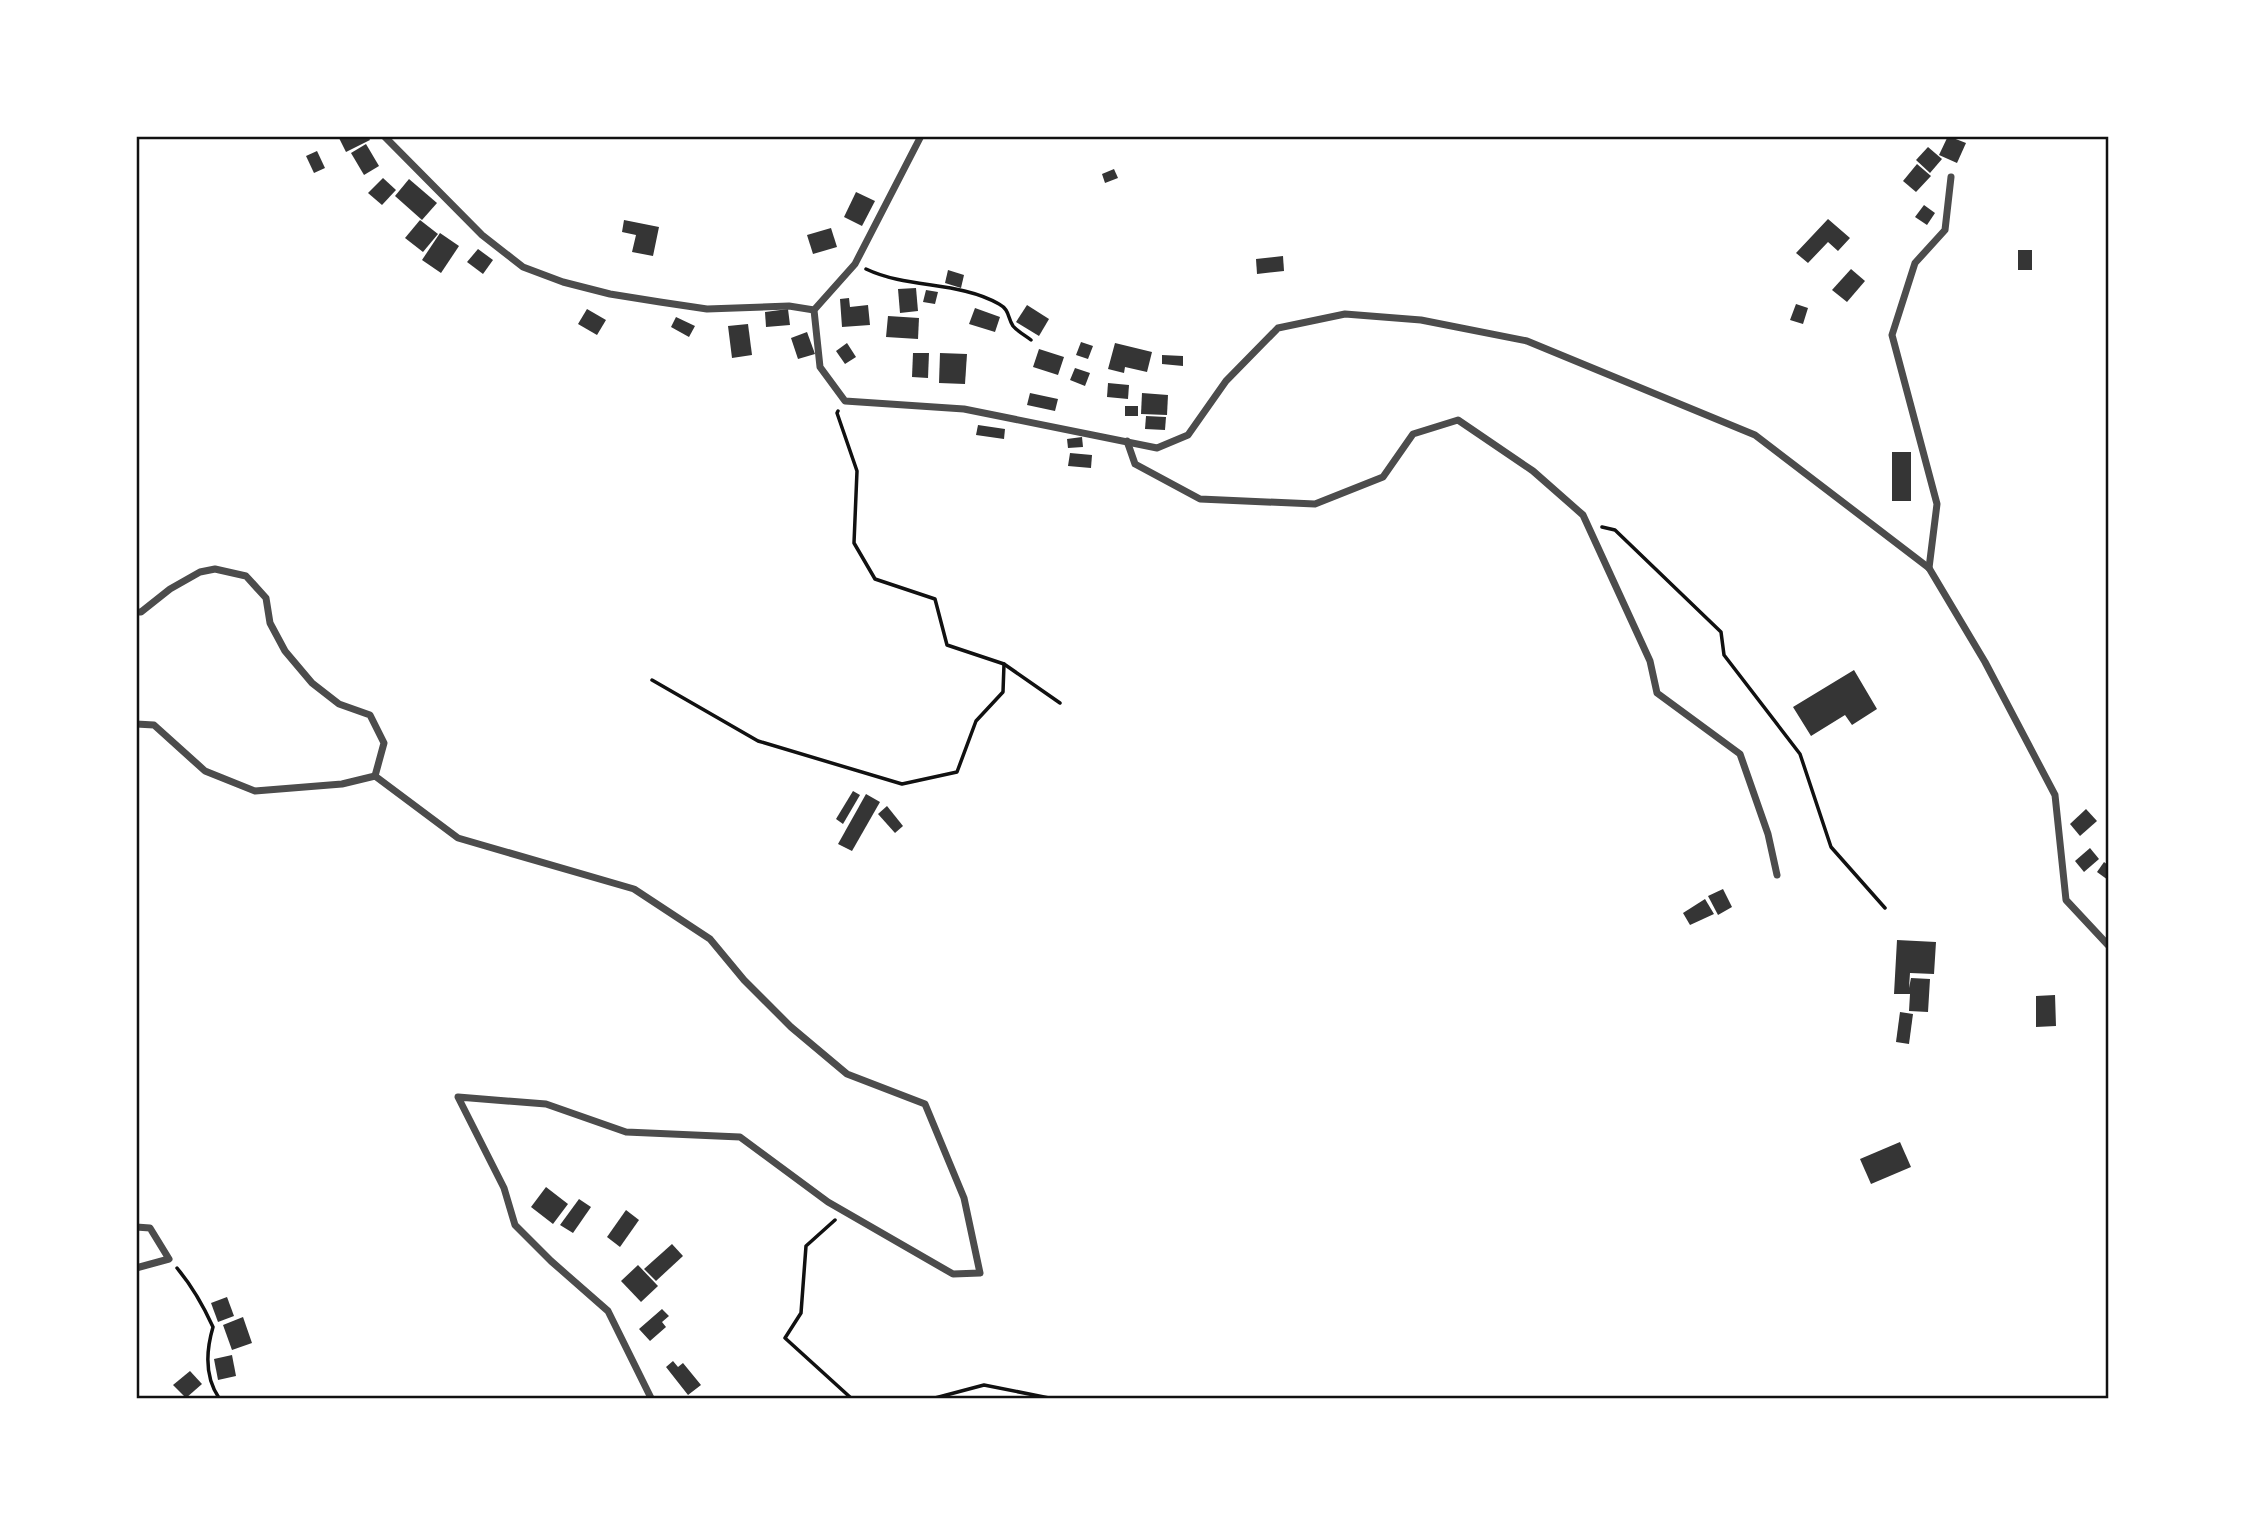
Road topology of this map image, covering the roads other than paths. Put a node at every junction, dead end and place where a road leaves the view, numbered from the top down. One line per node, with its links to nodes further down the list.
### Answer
1 (384, 136): 4 (street)
2 (921, 136): 4 (street)
3 (1951, 177): 6 (street)
4 (814, 310): 5 (street)
5 (1127, 441): 6 (street); 10 (street)
6 (1929, 568): 11 (street)
7 (136, 612): 9 (street)
8 (136, 724): 9 (street)
9 (375, 776): 14 (street)
10 (1777, 875)
11 (2109, 945)
12 (136, 1227): 13 (street)
13 (136, 1268)
14 (651, 1398)

